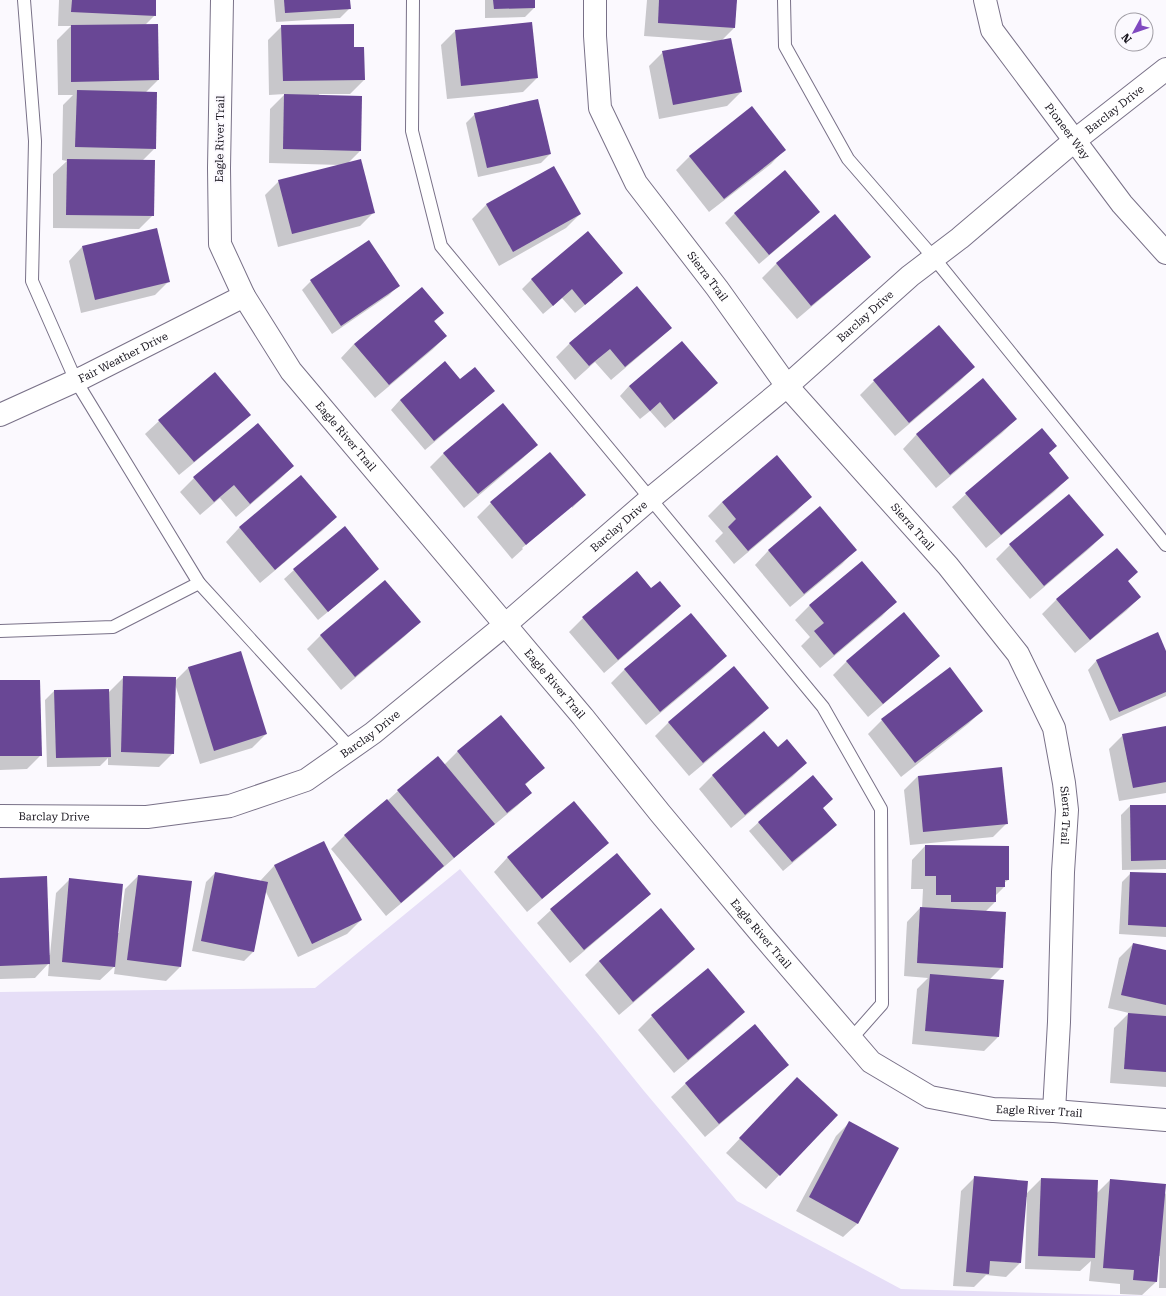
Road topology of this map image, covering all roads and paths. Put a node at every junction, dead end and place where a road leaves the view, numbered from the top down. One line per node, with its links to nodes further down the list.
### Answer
1 (24, 0): 12 (lane)
2 (222, 0): 11 (street, Eagle River Trail)
3 (414, 0): 15 (lane)
4 (595, 0): 13 (street, Sierra Trail)
5 (784, 0): 10 (lane)
6 (984, 0): 8 (street, Pioneer Way)
7 (1166, 69): 8 (street, Barclay Drive)
8 (1074, 141): 9 (street, Pioneer Way); 10 (street, Barclay Drive)
9 (1166, 253)
10 (934, 258): 13 (street, Barclay Drive); 16 (lane)
11 (244, 296): 12 (street, Fair Weather Drive); 18 (street, Eagle River Trail)
12 (76, 381): 14 (street, Fair Weather Drive); 17 (lane)
13 (788, 386): 15 (street, Barclay Drive); 23 (street, Sierra Trail)
14 (0, 415)
15 (651, 498): 18 (street, Barclay Drive); 22 (lane)
16 (1166, 545)
17 (199, 583): 19 (lane); 20 (lane)
18 (505, 625): 20 (street, Barclay Drive); 22 (street, Eagle River Trail)
19 (0, 631)
20 (351, 749): 21 (street, Barclay Drive)
21 (0, 816)
22 (851, 1039): 23 (street, Eagle River Trail)
23 (1054, 1111): 24 (street, Eagle River Trail)
24 (1166, 1120)

